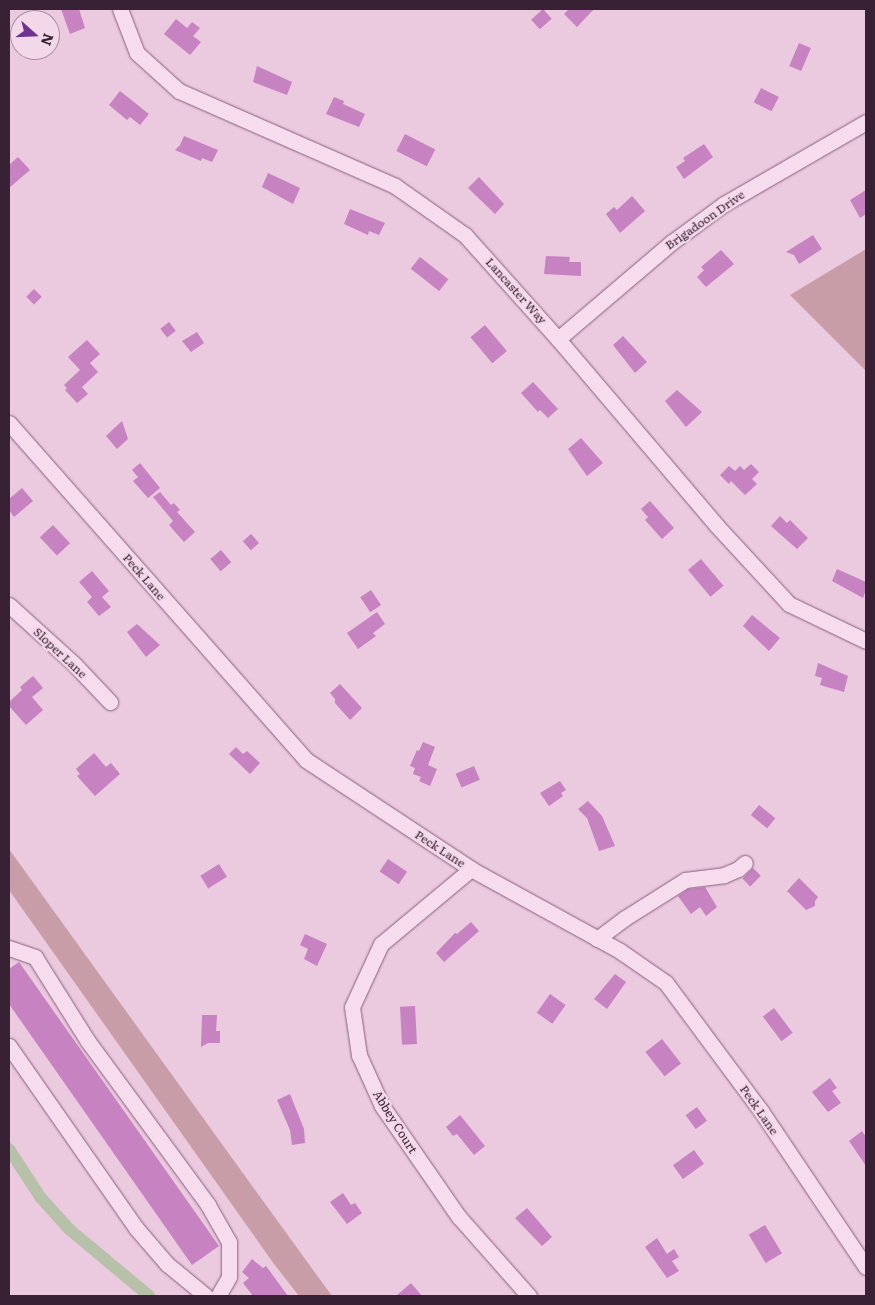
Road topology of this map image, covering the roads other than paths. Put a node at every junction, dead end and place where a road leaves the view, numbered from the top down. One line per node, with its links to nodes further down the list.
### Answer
1 (120, 9): 3 (street, Lancaster Way)
2 (866, 122): 3 (street, Brigadoon Drive)
3 (558, 339): 6 (street, Lancaster Way)
4 (9, 423): 9 (street, Peck Lane)
5 (9, 605): 7 (street, Sloper Lane)
6 (866, 641)
7 (110, 702)
8 (745, 863): 10 (street)
9 (471, 869): 10 (street, Peck Lane); 16 (street, Abbey Court)
10 (597, 939): 13 (street, Peck Lane)
11 (9, 948): 15 (street)
12 (9, 1046): 14 (street)
13 (866, 1267)
14 (206, 1296)
15 (218, 1296)
16 (530, 1296)

